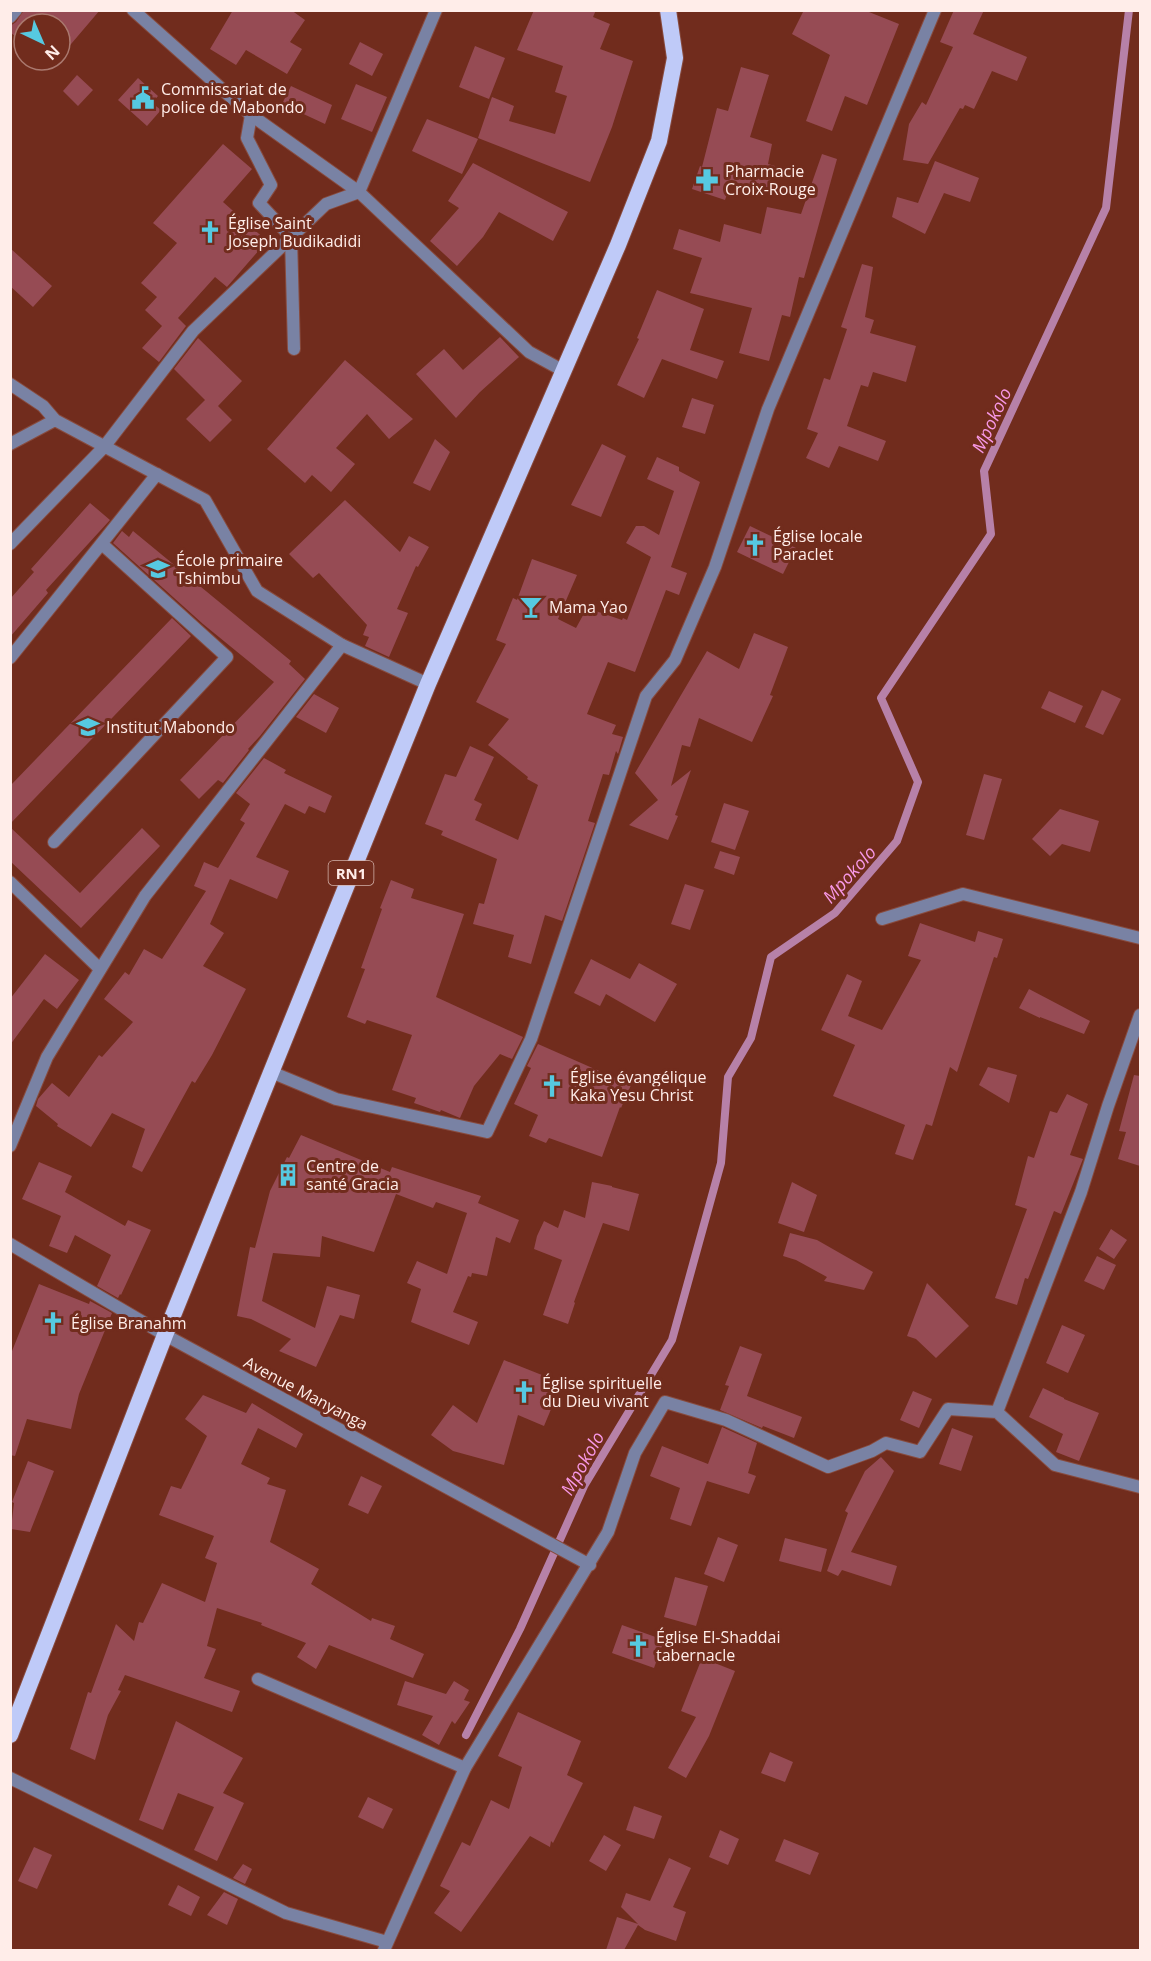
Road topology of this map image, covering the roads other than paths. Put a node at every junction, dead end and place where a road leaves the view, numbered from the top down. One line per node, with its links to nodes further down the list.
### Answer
1 (16, 10): 6 (street)
2 (133, 10): 7 (street)
3 (436, 10): 8 (street)
4 (669, 10): 11 (highway, RN1)
5 (935, 10): 28 (street)
6 (10, 17)
7 (250, 115): 8 (street); 9 (street)
8 (359, 192): 9 (street); 11 (street)
9 (291, 237): 10 (street); 15 (street)
10 (294, 349)
11 (562, 370): 21 (highway, RN1)
12 (10, 384): 13 (street)
13 (55, 420): 14 (street); 15 (street)
14 (10, 444)
15 (104, 447): 16 (street); 17 (street)
16 (157, 474): 18 (street); 19 (street)
17 (10, 544)
18 (102, 544): 20 (street); 22 (street)
19 (342, 645): 21 (street); 26 (street)
20 (10, 658)
21 (428, 684): 28 (highway, RN1)
22 (54, 842)
23 (10, 882): 26 (street)
24 (882, 919): 25 (street)
25 (1140, 938)
26 (100, 969): 29 (street)
27 (1140, 1015): 32 (street)
28 (271, 1072): 31 (highway, RN1)
29 (10, 1146)
30 (10, 1244): 31 (street, Avenue Manyanga)
31 (165, 1335): 34 (street, Avenue Manyanga); 36 (highway, RN1)
32 (997, 1412): 33 (street); 34 (street)
33 (1140, 1487)
34 (590, 1565): 37 (street)
35 (258, 1679): 37 (street)
36 (10, 1734)
37 (465, 1768): 39 (street)
38 (10, 1778): 39 (street)
39 (386, 1946)

